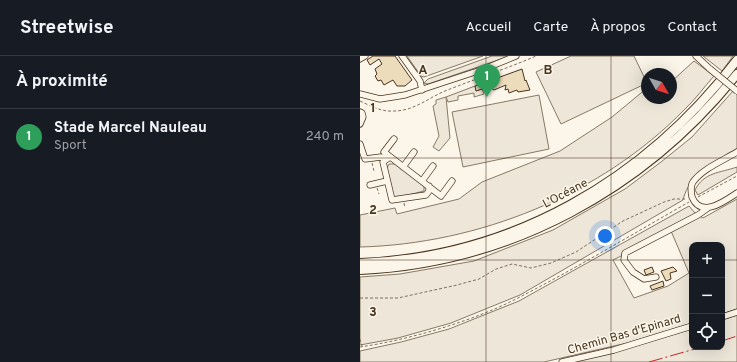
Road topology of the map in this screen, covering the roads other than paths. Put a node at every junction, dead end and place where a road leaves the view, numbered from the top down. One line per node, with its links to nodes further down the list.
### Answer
1 (402, 56): 6 (street)
2 (516, 56): 6 (street)
3 (696, 56): 7 (street, bridge)
4 (737, 60): 25 (highway, L’Océane)
5 (737, 74): 26 (highway, L’Océane)
6 (422, 90): 8 (street)
7 (737, 91)
8 (360, 94)
9 (360, 112): 10 (street)
10 (360, 124)
11 (394, 139): 15 (street)
12 (360, 144): 15 (street)
13 (414, 152): 17 (street)
14 (737, 152): 24 (street)
15 (388, 158): 17 (street); 18 (street)
16 (433, 166): 19 (street)
17 (403, 167): 19 (street)
18 (387, 181): 21 (street); 22 (street)
19 (422, 181): 22 (street)
20 (452, 181): 22 (street)
21 (370, 185)
22 (429, 186)
23 (737, 193): 24 (street)
24 (708, 208): 27 (street)
25 (360, 263)
26 (360, 270)
27 (656, 277)
28 (737, 312): 29 (street)
29 (725, 316)
30 (689, 327): 31 (street, Chemin Bas d'Epinard)
31 (562, 362)

